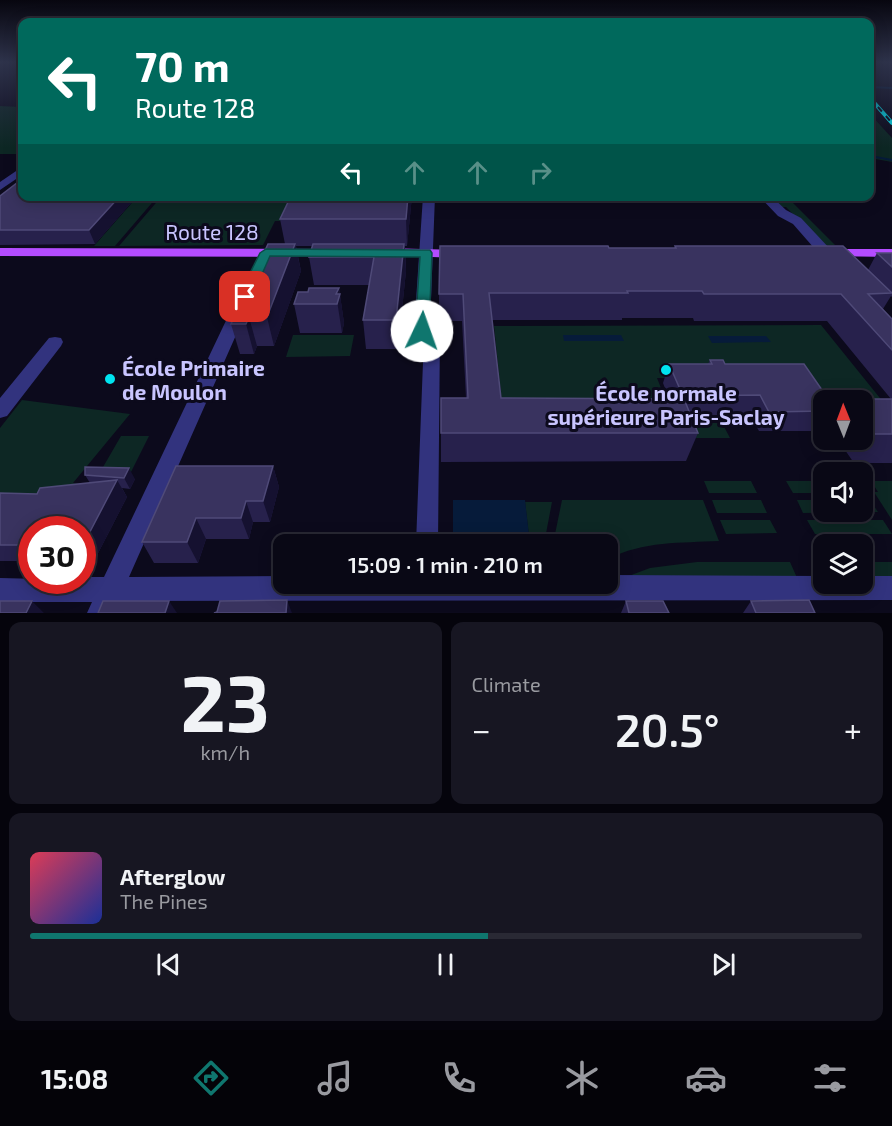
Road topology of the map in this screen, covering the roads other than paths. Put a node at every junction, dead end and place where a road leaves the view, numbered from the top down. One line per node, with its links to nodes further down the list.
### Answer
1 (18, 173): 3 (street)
2 (18, 183): 3 (street)
3 (3, 185)
4 (429, 201): 11 (street)
5 (769, 201): 8 (street)
6 (0, 252): 13 (main road, Route 128)
7 (892, 253): 8 (main road)
8 (818, 255): 15 (main road)
9 (372, 256): 11 (main road)
10 (346, 257): 13 (main road, Route 128)
11 (426, 257): 12 (main road); 19 (street)
12 (469, 257)
13 (262, 260): 14 (main road, Route 128)
14 (0, 261)
15 (892, 261)
16 (250, 286): 25 (street)
17 (55, 342): 18 (street)
18 (0, 411)
19 (428, 534)
20 (273, 587): 25 (street)
21 (618, 587): 22 (street)
22 (796, 588): 23 (street); 27 (street)
23 (892, 588)
24 (0, 590): 25 (street)
25 (111, 590): 26 (street)
26 (100, 613)
27 (808, 613)

